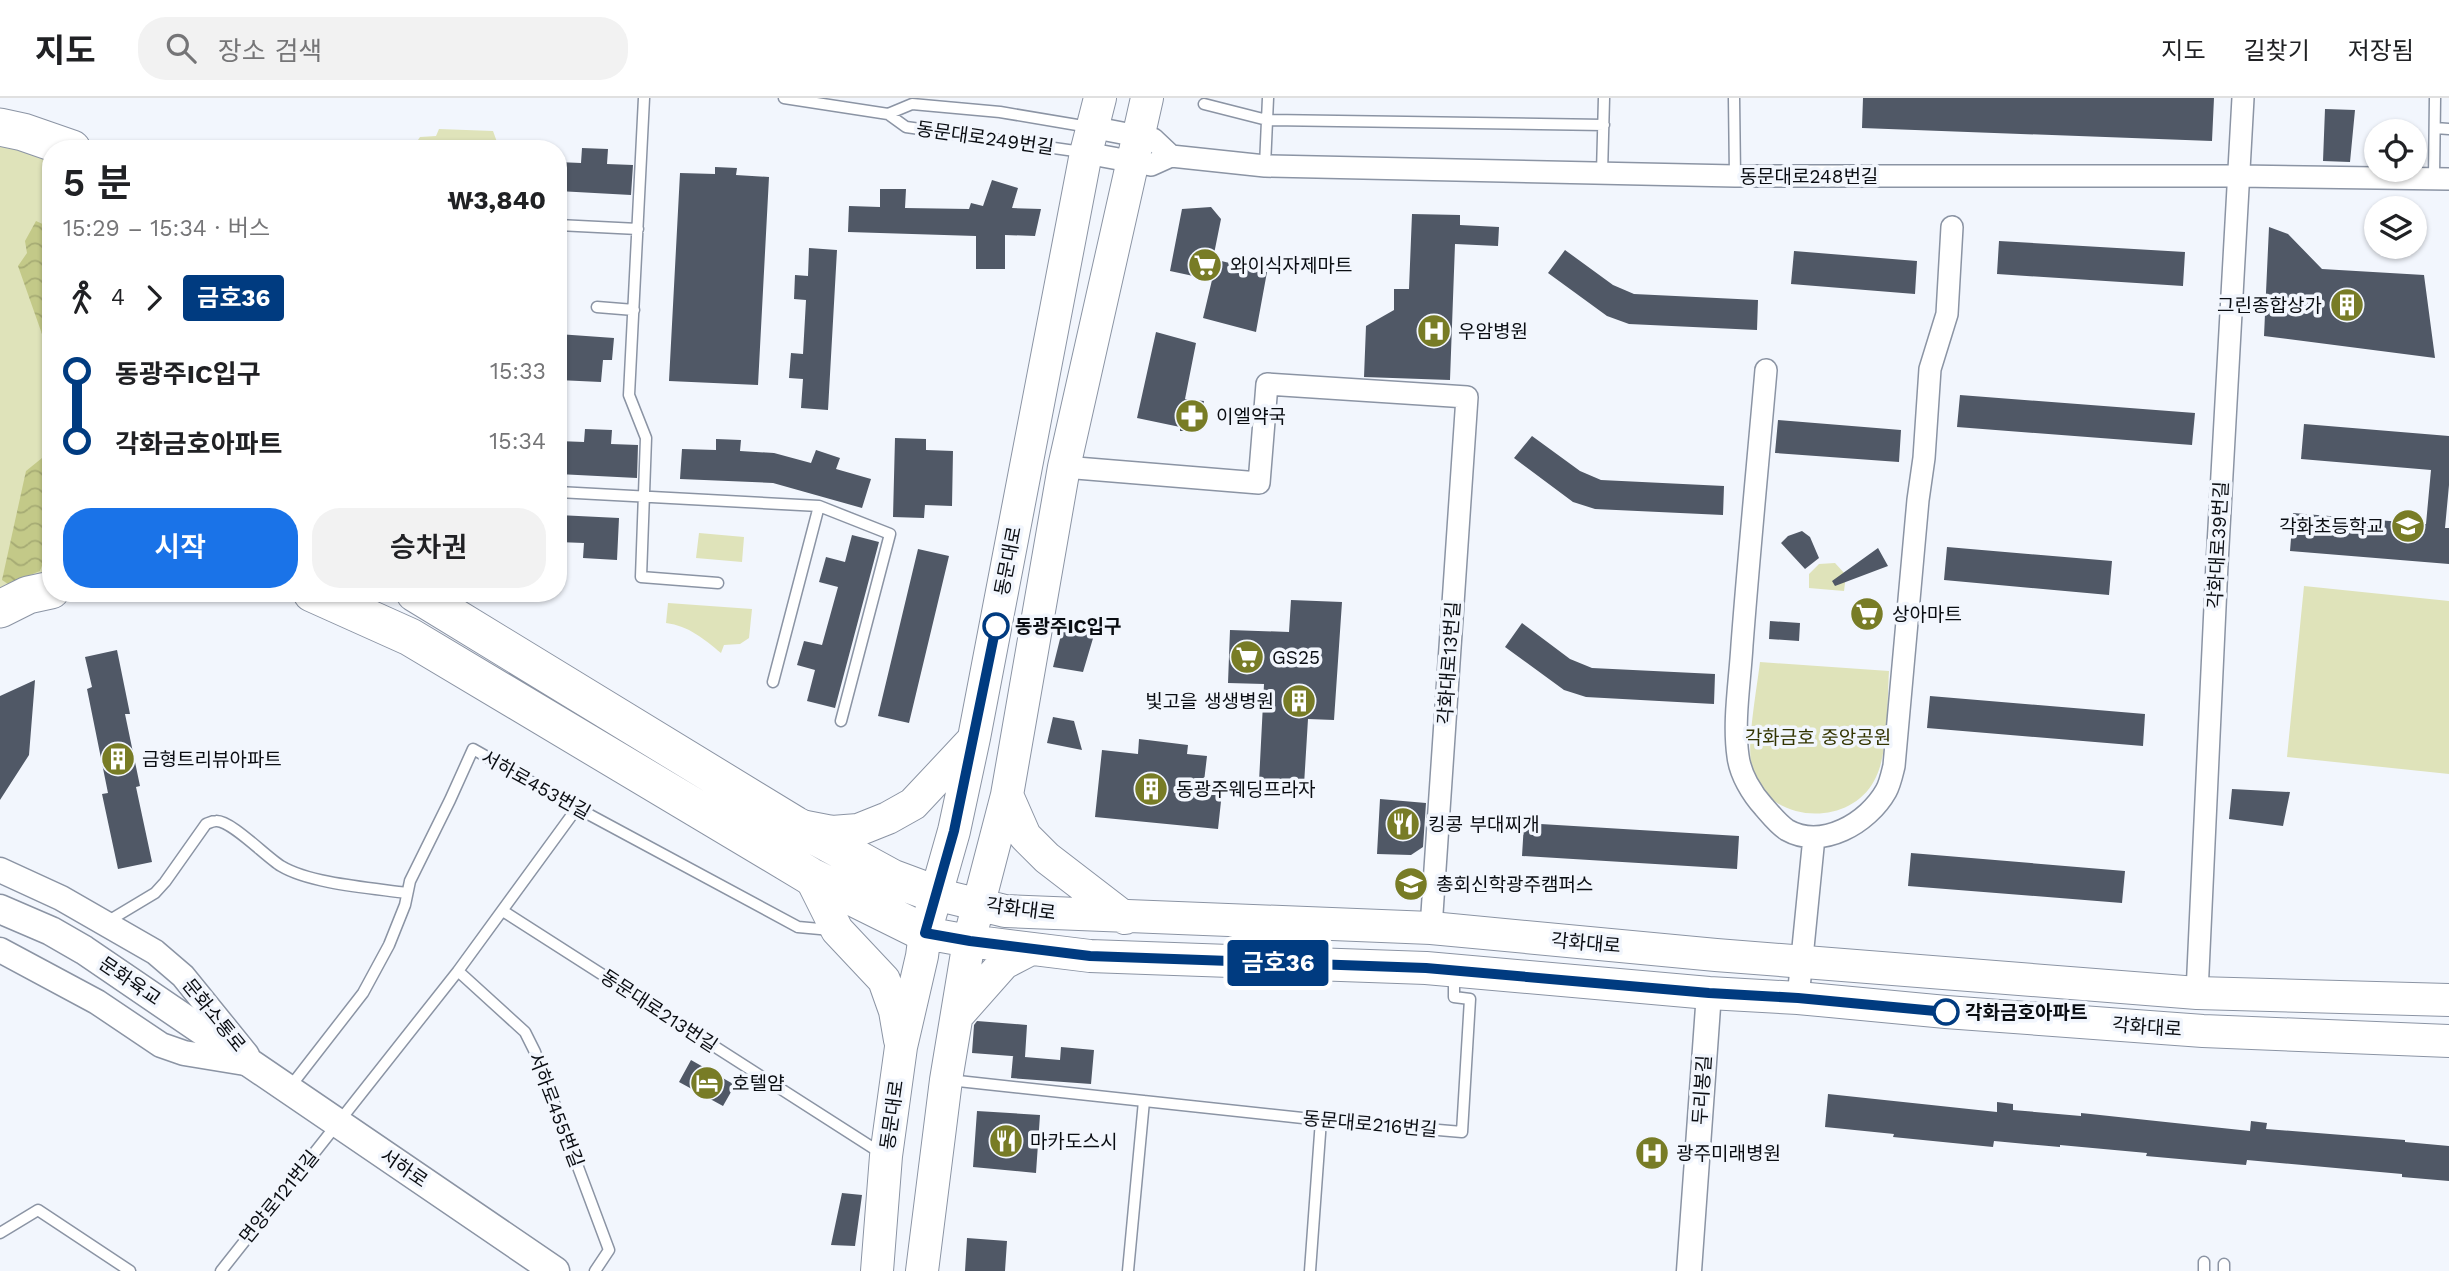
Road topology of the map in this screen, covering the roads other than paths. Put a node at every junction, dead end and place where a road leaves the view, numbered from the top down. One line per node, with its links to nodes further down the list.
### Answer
1 (644, 98): 26 (lane)
2 (784, 98): 10 (lane, 동문대로249번길)
3 (1147, 98): 18 (main road, 동문대로)
4 (1268, 98): 11 (lane)
5 (1604, 98): 12 (lane)
6 (1734, 98): 21 (lane)
7 (2243, 98): 22 (street, 각화대로39번길)
8 (2435, 98): 15 (lane)
9 (1204, 104): 11 (lane)
10 (888, 114): 13 (lane, 동문대로249번길); 13 (lane, 동문대로249번길)
11 (1267, 120): 12 (lane); 19 (lane)
12 (1604, 125): 20 (lane)
13 (1092, 126): 18 (street, 동문대로248번길); 41 (main road, 동문대로)
14 (0, 127): 17 (highway)
15 (2435, 128): 16 (lane); 23 (lane)
16 (2449, 129)
17 (46, 140)
18 (1135, 149): 19 (street, 동문대로248번길); 30 (main road, 동문대로)
19 (1265, 166): 20 (street, 동문대로248번길)
20 (1602, 173): 21 (street, 동문대로248번길)
21 (1735, 176): 22 (street, 동문대로248번길)
22 (2239, 176): 23 (street, 동문대로248번길); 65 (street, 각화대로39번길)
23 (2442, 178)
24 (567, 225): 26 (lane)
25 (1952, 227): 45 (street)
26 (638, 229): 28 (lane)
27 (597, 307): 28 (lane)
28 (634, 310): 32 (lane)
29 (1766, 370): 45 (street)
30 (1064, 467): 42 (main road, 동문대로); 55 (street, 각화대로13번길)
31 (567, 492): 32 (lane)
32 (644, 496): 33 (lane); 34 (lane)
33 (819, 506): 39 (lane); 40 (lane)
34 (718, 583)
35 (42, 592): 38 (highway)
36 (332, 602): 47 (highway)
37 (430, 602): 44 (highway)
38 (0, 609)
39 (773, 682)
40 (841, 721)
41 (974, 738): 44 (main road); 49 (main road, 동문대로)
42 (1006, 795): 50 (main road, 동문대로); 53 (main road)
43 (578, 808): 48 (lane, 서하로453번길); 52 (lane); 56 (lane, 서하로453번길)
44 (795, 825): 49 (highway)
45 (1814, 836): 61 (street)
46 (0, 870): 54 (street, 문화소통로)
47 (810, 876): 56 (main road); 57 (highway)
48 (407, 893): 54 (lane); 73 (lane, 서하로453번길)
49 (935, 894): 50 (main road, 각화대로); 57 (main road, 동문대로)
50 (978, 905): 53 (main road, 각화대로); 58 (main road, 동문대로)
51 (0, 909): 71 (main road, 문화육교)
52 (503, 911): 62 (lane); 77 (lane, 동문대로213번길)
53 (1125, 918): 55 (main road, 각화대로)
54 (104, 923): 71 (street, 문화소통로)
55 (1431, 928): 61 (main road, 각화대로)
56 (837, 930): 70 (main road)
57 (925, 933): 58 (main road, 각화대로); 70 (main road, 동문대로)
58 (970, 941): 59 (main road, 각화대로); 68 (main road, 동문대로)
59 (1031, 949): 63 (main road, 각화대로); 68 (main road)
60 (0, 950): 71 (street, 문화소통로)
61 (1802, 961): 65 (main road, 각화대로); 66 (street)
62 (457, 971): 76 (lane); 82 (lane, 서하로455번길)
63 (1454, 971): 64 (main road, 각화대로); 75 (lane, 동문대로216번길)
64 (1709, 993): 66 (main road, 각화대로); 87 (street, 두리봉길)
65 (2197, 993): 67 (main road, 각화대로)
66 (1798, 998): 69 (main road, 각화대로)
67 (2449, 1000)
68 (957, 1016): 72 (main road, 동문대로)
69 (2449, 1041)
70 (901, 1047): 77 (main road, 동문대로)
71 (254, 1064): 73 (main road, 서하로)
72 (946, 1080): 74 (lane, 동문대로216번길); 84 (main road, 동문대로)
73 (288, 1088): 76 (main road, 서하로)
74 (1144, 1101): 75 (lane, 동문대로216번길); 85 (lane)
75 (1321, 1119): 86 (lane)
76 (338, 1124): 80 (lane, 면앙로121번길); 81 (main road, 서하로)
77 (887, 1156): 83 (main road, 동문대로)
78 (0, 1233): 79 (lane)
79 (130, 1271)
80 (221, 1271)
81 (555, 1271)
82 (596, 1271)
83 (877, 1271)
84 (922, 1271)
85 (1128, 1271)
86 (1310, 1271)
87 (1689, 1271)

